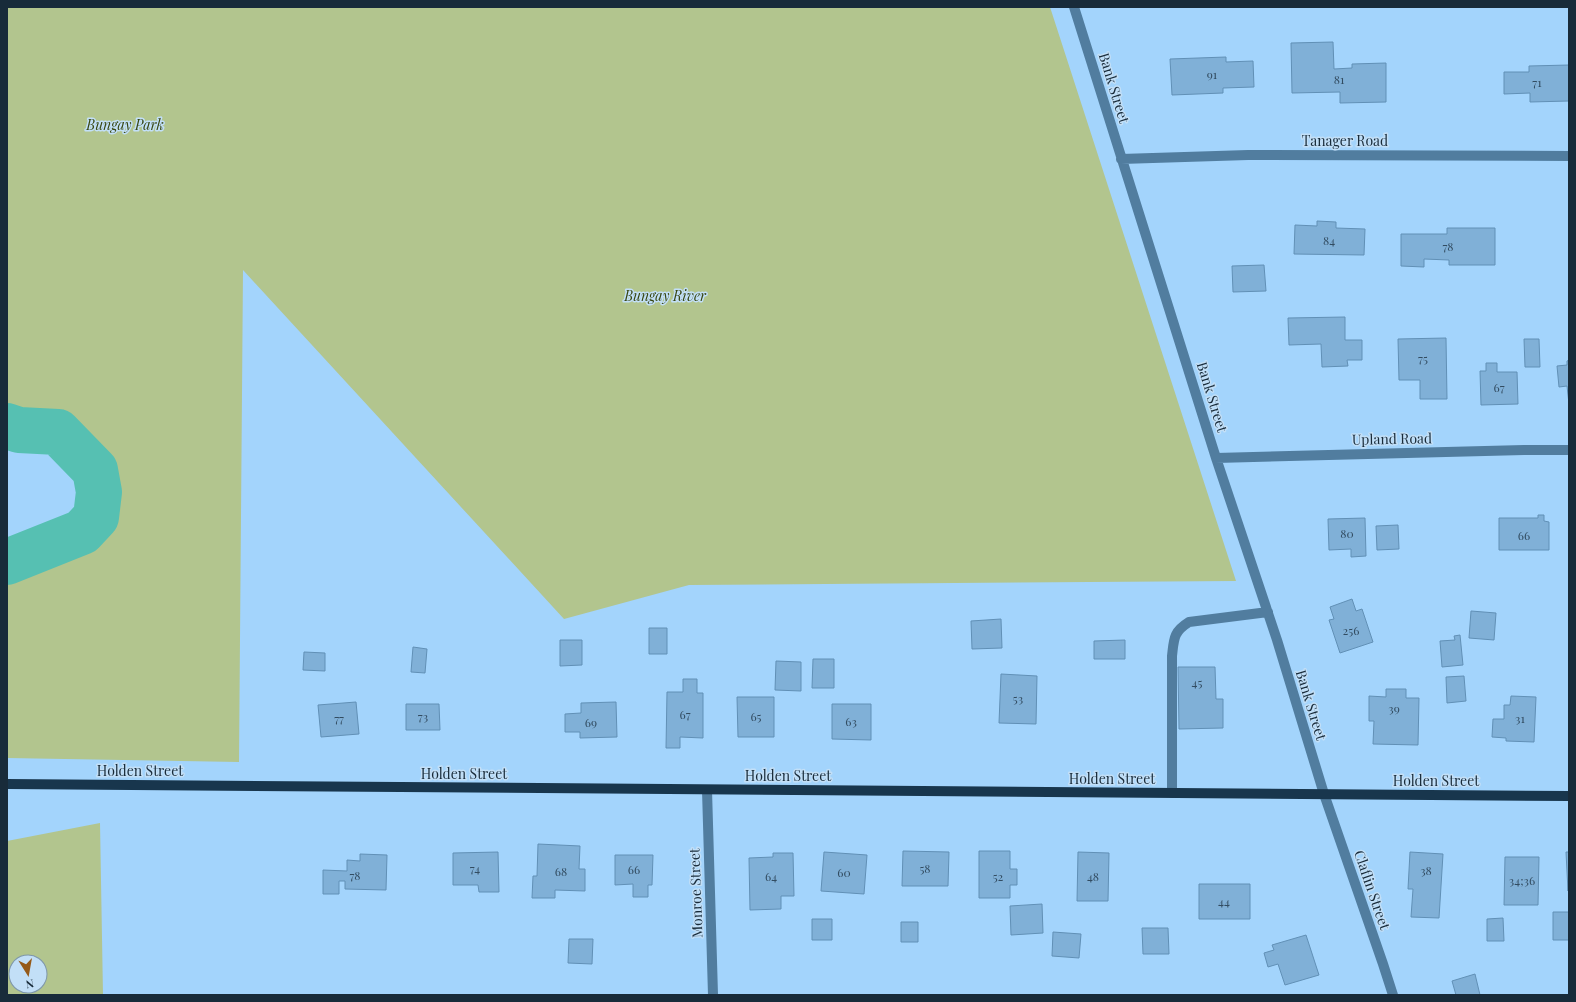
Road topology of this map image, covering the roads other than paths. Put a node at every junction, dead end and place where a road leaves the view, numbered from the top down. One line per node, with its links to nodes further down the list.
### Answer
1 (1074, 7): 3 (street, Bank Street)
2 (1569, 156): 3 (street, Tanager Road)
3 (1121, 159): 5 (street, Bank Street)
4 (1569, 450): 5 (street, Upland Road)
5 (1216, 458): 6 (street, Bank Street)
6 (1268, 612): 9 (street); 10 (street, Bank Street)
7 (7, 784): 8 (main road, Holden Street)
8 (706, 790): 9 (main road, Holden Street); 12 (street, Monroe Street)
9 (1172, 793): 10 (main road, Holden Street)
10 (1324, 794): 11 (main road, Holden Street); 13 (street, Claflin Street)
11 (1569, 796)
12 (713, 995)
13 (1393, 995)

